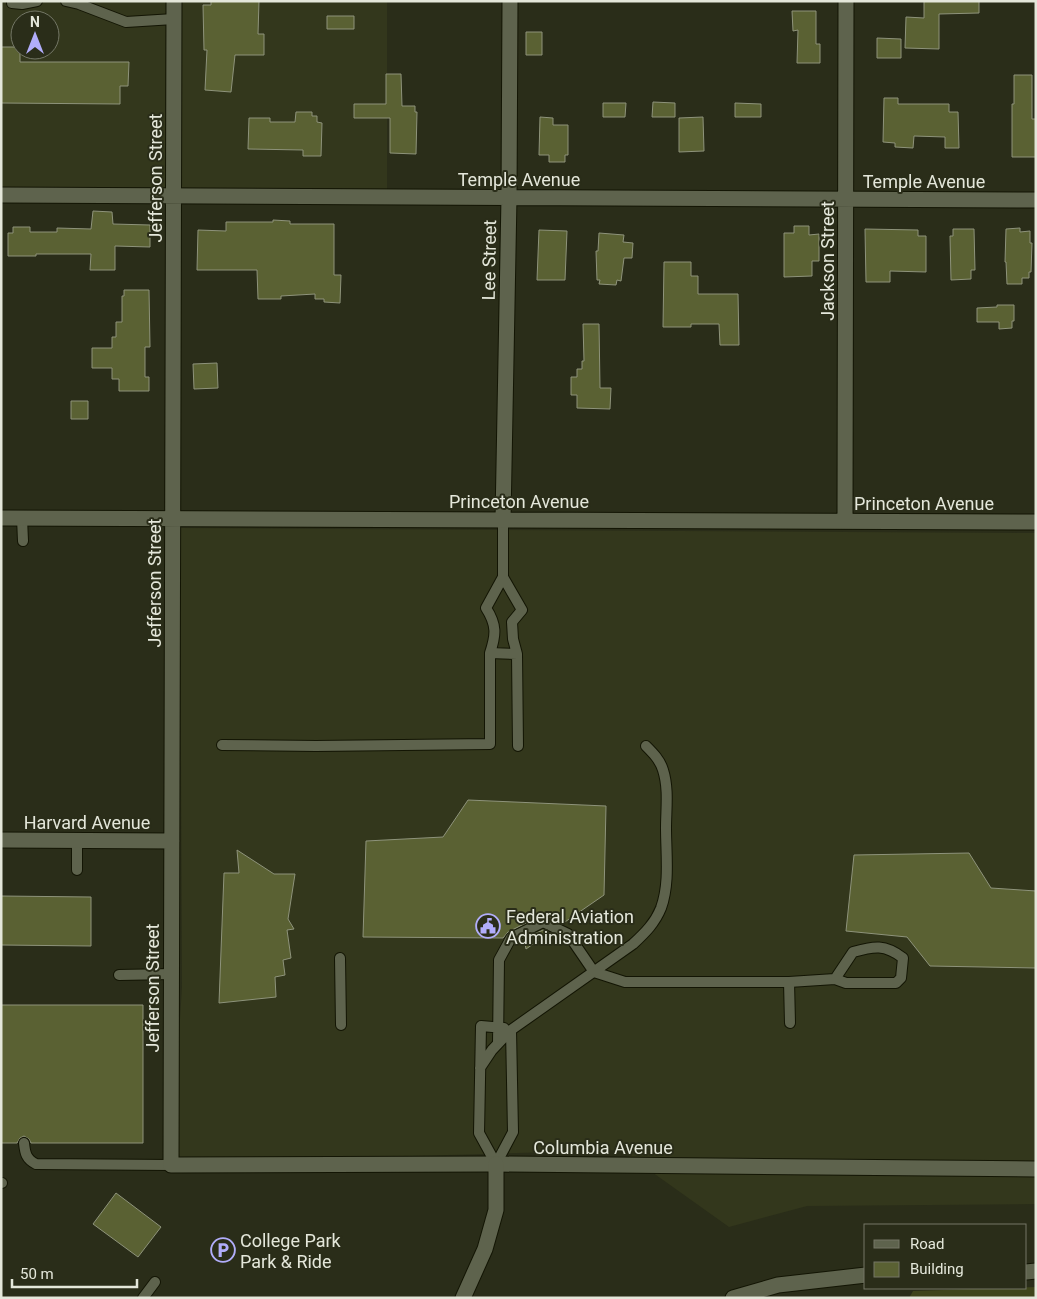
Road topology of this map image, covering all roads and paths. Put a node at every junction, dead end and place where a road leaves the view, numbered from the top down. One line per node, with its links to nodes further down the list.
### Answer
1 (37, 1): 6 (lane)
2 (66, 1): 7 (lane)
3 (174, 1): 7 (street, Jefferson Street)
4 (510, 1): 10 (street, Lee Street)
5 (846, 1): 11 (street, Jackson Street)
6 (12, 2)
7 (174, 19): 9 (street, Jefferson Street)
8 (1, 195): 9 (street, Temple Avenue)
9 (174, 196): 10 (street, Temple Avenue); 15 (street, Jefferson Street)
10 (509, 197): 11 (street, Temple Avenue); 16 (street, Lee Street)
11 (846, 199): 12 (street, Temple Avenue); 17 (street, Jackson Street)
12 (1036, 200)
13 (1, 518): 14 (street, Princeton Avenue)
14 (22, 518): 15 (street, Princeton Avenue); 19 (lane)
15 (173, 518): 16 (street, Princeton Avenue); 28 (street, Jefferson Street)
16 (504, 520): 17 (street, Princeton Avenue); 20 (lane)
17 (845, 521): 18 (street, Princeton Avenue)
18 (1036, 522)
19 (23, 541)
20 (504, 576): 21 (lane); 22 (lane)
21 (490, 653): 22 (lane); 23 (lane)
22 (517, 654): 24 (lane)
23 (222, 745)
24 (518, 746)
25 (646, 746): 31 (lane)
26 (1, 840): 27 (street, Harvard Avenue)
27 (77, 840): 28 (street, Harvard Avenue); 29 (lane)
28 (172, 841): 32 (street, Jefferson Street)
29 (77, 870)
30 (340, 958): 37 (lane)
31 (594, 972): 35 (lane); 38 (lane); 39 (lane)
32 (171, 974): 33 (lane); 44 (street, Jefferson Street)
33 (119, 975)
34 (836, 979): 34 (lane); 35 (lane)
35 (790, 982): 36 (lane)
36 (790, 1023)
37 (341, 1024)
38 (498, 1026): 39 (lane); 40 (lane); 41 (lane)
39 (511, 1030): 40 (lane); 43 (lane)
40 (498, 1043): 41 (lane)
41 (480, 1068): 43 (lane)
42 (24, 1143): 44 (lane)
43 (496, 1164): 44 (street, Columbia Avenue); 45 (street, Columbia Avenue); 49 (street)
44 (171, 1165)
45 (1036, 1169)
46 (864, 1275): 50 (street)
47 (155, 1282): 48 (lane)
48 (143, 1298)
49 (463, 1298)
50 (733, 1298)

